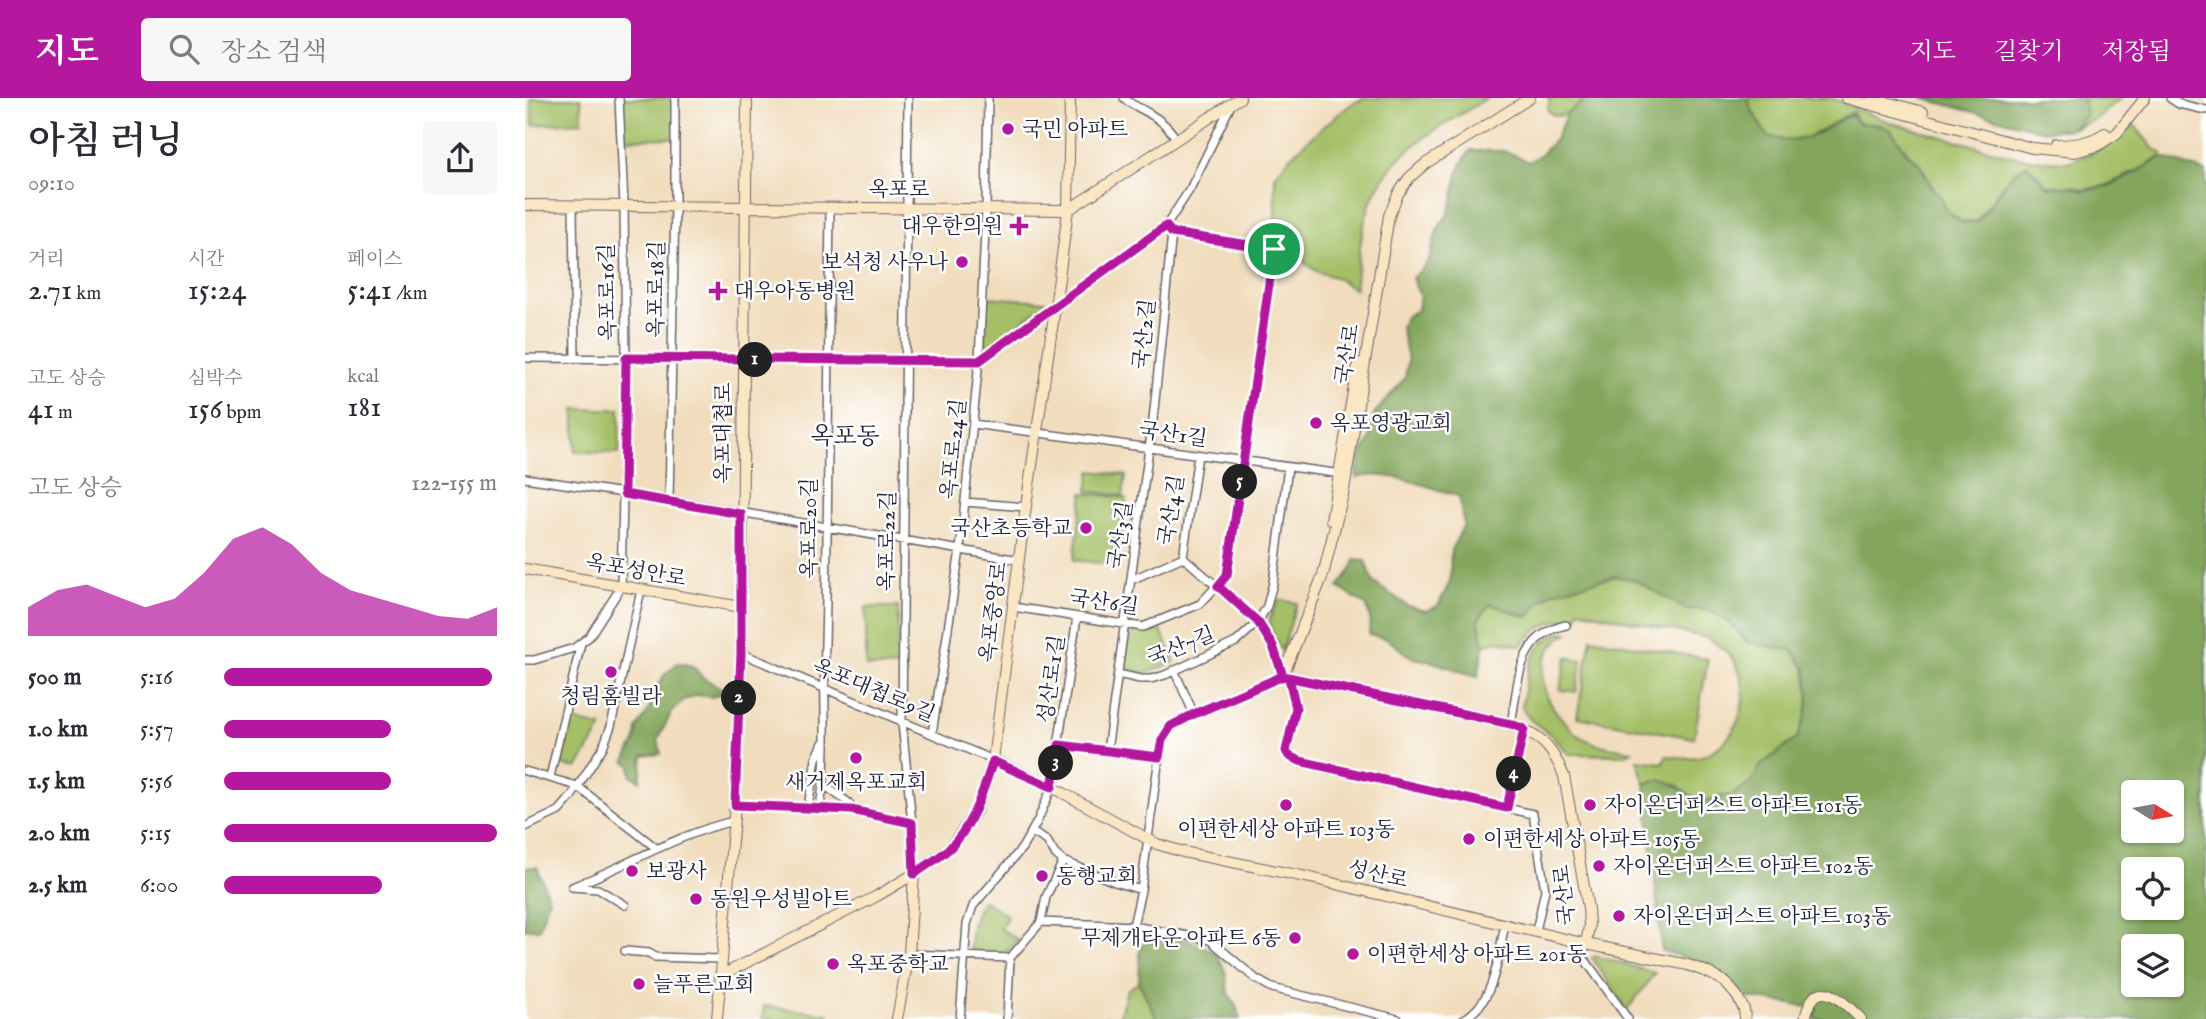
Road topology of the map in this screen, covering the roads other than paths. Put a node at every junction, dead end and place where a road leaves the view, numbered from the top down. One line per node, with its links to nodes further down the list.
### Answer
1 (619, 98): 20 (street, 옥포로16길)
2 (675, 98): 21 (street, 옥포로18길)
3 (747, 98): 22 (street, 옥포대첩로)
4 (908, 98): 24 (street, 옥포로22길)
5 (988, 98): 25 (street, 옥포로24길)
6 (1070, 98): 26 (street, 옥포중앙로)
7 (1123, 98): 17 (street)
8 (1521, 98): 44 (street, 국산로)
9 (1530, 98): 44 (street, 국산로)
10 (1846, 98): 13 (street)
11 (1873, 98): 12 (street)
12 (2139, 98)
13 (2145, 98)
14 (2170, 98): 16 (street)
15 (1236, 101): 17 (street); 27 (street)
16 (2206, 110)
17 (1177, 138): 26 (street)
18 (525, 205): 19 (street, 옥포로)
19 (573, 205): 20 (street, 옥포로); 31 (street)
20 (624, 205): 21 (street, 옥포로); 32 (street, 옥포로16길)
21 (675, 205): 22 (street, 옥포로); 33 (street, 옥포로18길)
22 (746, 206): 23 (street, 옥포로); 34 (street, 옥포대첩로)
23 (830, 207): 24 (street, 옥포로); 35 (street, 옥포로20길)
24 (907, 208): 25 (street, 옥포로); 36 (street, 옥포로22길)
25 (986, 208): 26 (street, 옥포로); 37 (street, 옥포로24길)
26 (1068, 210): 29 (street, 옥포중앙로)
27 (1166, 226): 28 (street); 29 (street)
28 (1172, 233): 40 (street, 국산2길); 42 (street)
29 (1055, 308): 37 (street); 39 (street, 옥포중앙로)
30 (525, 358): 31 (street)
31 (575, 358): 32 (street)
32 (626, 358): 33 (street); 46 (street, 옥포로16길)
33 (673, 360): 34 (street); 47 (street, 옥포로18길)
34 (743, 360): 35 (street); 50 (street, 옥포대첩로)
35 (828, 361): 36 (street); 51 (street, 옥포로20길)
36 (907, 361): 37 (street); 52 (street, 옥포로22길)
37 (979, 361): 38 (street, 옥포로24길)
38 (973, 424): 39 (street, 국산1길); 48 (street, 옥포로24길)
39 (1037, 434): 40 (street, 국산1길); 49 (street, 옥포중앙로)
40 (1149, 449): 41 (street, 국산1길); 57 (street, 국산3길)
41 (1198, 455): 42 (street, 국산1길); 54 (street, 국산4길)
42 (1243, 461): 43 (street, 국산1길); 58 (street)
43 (1287, 467): 44 (street, 국산1길); 64 (street, 국산7길)
44 (1343, 474): 72 (street, 국산로)
45 (525, 478): 46 (street)
46 (624, 494): 47 (street); 59 (street, 옥포로16길)
47 (669, 500): 50 (street)
48 (965, 502): 49 (street); 53 (street, 옥포로24길)
49 (1026, 508): 55 (street, 옥포중앙로)
50 (741, 514): 51 (street); 61 (street, 옥포대첩로)
51 (826, 528): 52 (street); 73 (street, 옥포로20길)
52 (904, 541): 53 (street); 75 (street, 옥포로22길)
53 (960, 550): 55 (street); 78 (street, 옥포로24길)
54 (1183, 557): 57 (street, 국산4길); 58 (street)
55 (1019, 560): 62 (street, 옥포중앙로)
56 (525, 569): 59 (street, 옥포성안로)
57 (1131, 580): 65 (street, 국산3길)
58 (1218, 586): 64 (street); 65 (street, 국산6길)
59 (621, 587): 60 (street, 옥포성안로); 67 (street)
60 (641, 590): 61 (street, 옥포성안로); 87 (street)
61 (741, 607): 68 (street, 옥포대첩로)
62 (1013, 607): 63 (street, 국산6길); 83 (street, 옥포중앙로)
63 (1077, 617): 65 (street, 국산6길); 80 (street, 성산로1길)
64 (1258, 622): 70 (street, 국산7길); 72 (street)
65 (1125, 624): 71 (street, 국산3길)
66 (1566, 625): 76 (street)
67 (581, 643): 69 (street); 85 (street)
68 (741, 653): 73 (street, 옥포대첩로9길); 89 (street, 옥포대첩로)
69 (525, 660)
70 (1174, 670): 71 (street, 국산7길); 74 (street)
71 (1118, 674): 81 (street, 국산3길)
72 (1284, 674): 74 (street); 76 (street, 국산로); 92 (street)
73 (823, 688): 75 (street, 옥포대첩로9길); 79 (street, 옥포로20길)
74 (1194, 714): 82 (street)
75 (902, 723): 78 (street, 옥포대첩로9길); 95 (street, 옥포로22길)
76 (1511, 724): 77 (street, 국산로)
77 (1524, 729): 92 (street); 108 (street, 국산로)
78 (932, 734): 83 (street, 옥포대첩로9길)
79 (825, 739): 86 (street, 옥포로20길); 90 (street)
80 (1059, 745): 81 (street); 88 (street, 성산로1길)
81 (1107, 751): 82 (street)
82 (1159, 757): 98 (street)
83 (993, 761): 88 (street, 성산로); 101 (street, 옥포중앙로)
84 (525, 771): 85 (street)
85 (550, 777): 87 (street)
86 (824, 785): 91 (street, 옥포로20길); 93 (street)
87 (577, 786): 96 (street); 99 (street)
88 (1052, 787): 97 (street, 성산로1길); 98 (street, 성산로)
89 (735, 805): 90 (street); 94 (street, 옥포대첩로)
90 (809, 807): 91 (street)
91 (820, 807): 93 (street)
92 (1507, 808): 107 (street)
93 (851, 810): 95 (street)
94 (733, 821): 99 (street); 113 (street, 옥포대첩로)
95 (912, 823): 101 (street, 옥포로22길)
96 (525, 827)
97 (1032, 832): 100 (street); 111 (street, 성산로1길)
98 (1147, 839): 102 (street); 105 (street, 성산로)
99 (656, 848): 103 (street)
100 (1063, 861): 102 (street); 104 (street)
101 (914, 874): 110 (street); 114 (street, 옥포중앙로)
102 (1141, 890): 106 (street)
103 (625, 905)
104 (1041, 922): 106 (street); 112 (street)
105 (1505, 924): 107 (street, 성산로); 120 (street)
106 (1133, 926): 119 (street)
107 (1536, 931): 108 (street, 성산로)
108 (1586, 944): 121 (street); 122 (street, 성산로)
109 (625, 951): 113 (street)
110 (909, 954): 111 (street); 116 (street)
111 (964, 957): 112 (street); 117 (street, 성산로1길)
112 (1010, 958): 118 (street)
113 (721, 959): 114 (street, 옥포대첩로)
114 (720, 976): 115 (street, 옥포대첩로)
115 (717, 1019)
116 (897, 1019)
117 (960, 1019)
118 (1007, 1019)
119 (1398, 1019)
120 (1464, 1019)
121 (1628, 1019)
122 (1745, 1019)
123 (1805, 1019): 124 (street)
124 (1861, 1019)

